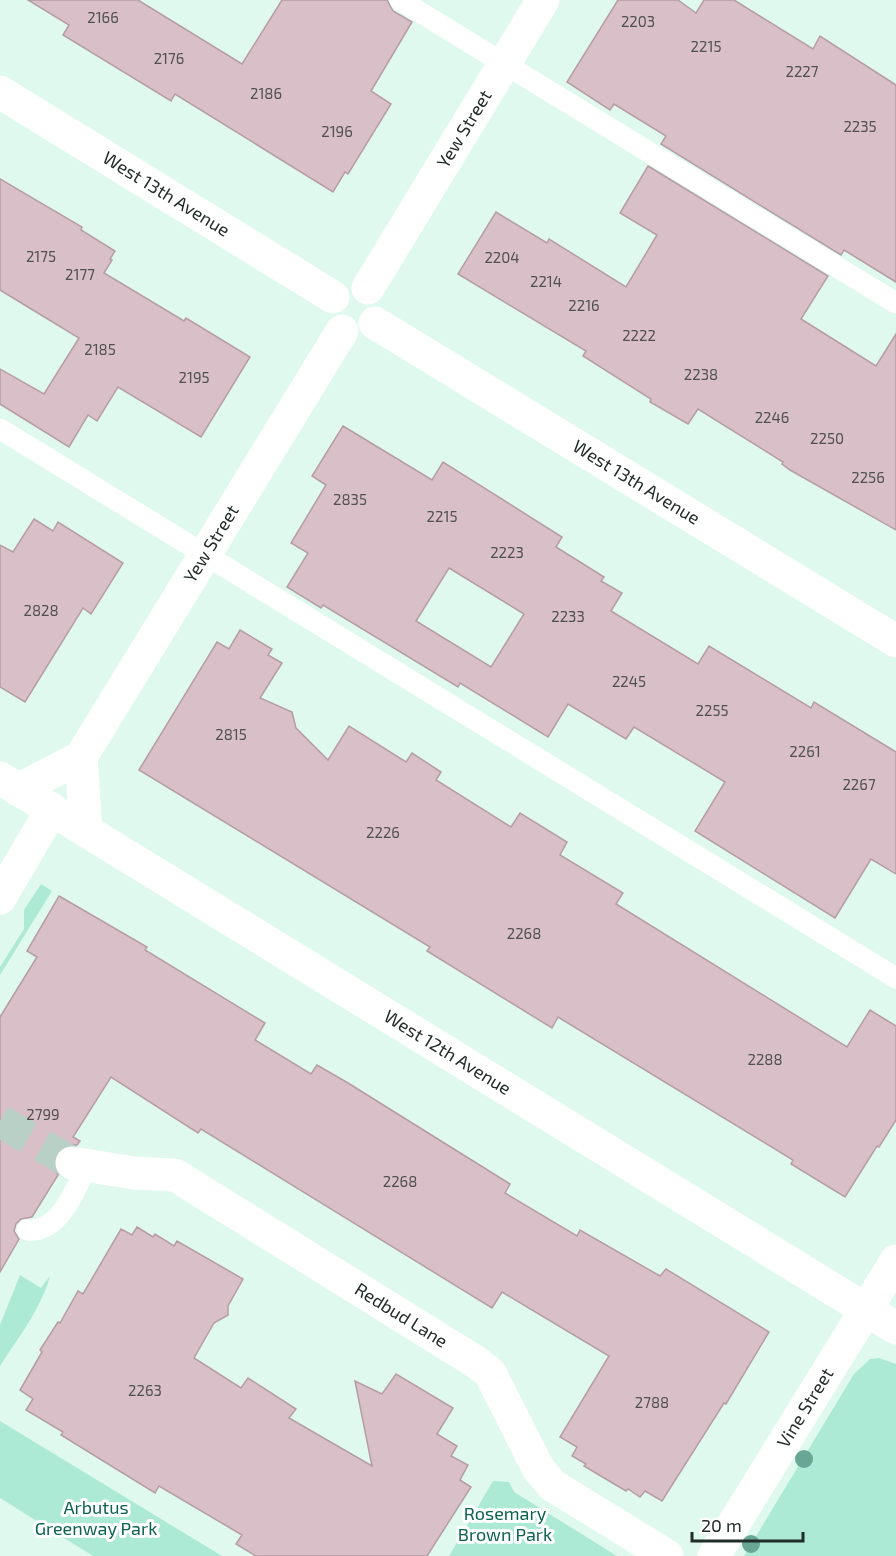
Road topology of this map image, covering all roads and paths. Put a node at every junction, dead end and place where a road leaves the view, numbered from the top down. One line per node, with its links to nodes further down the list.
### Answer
1 (400, 0): 3 (lane)
2 (543, 0): 3 (street, Yew Street)
3 (505, 64): 5 (street, Yew Street); 7 (lane)
4 (0, 92): 6 (street, West 13th Avenue)
5 (368, 288): 6 (street); 8 (street)
6 (333, 297): 9 (street)
7 (896, 303)
8 (375, 323): 9 (street); 12 (street, West 13th Avenue)
9 (342, 331): 11 (street, Yew Street)
10 (0, 429): 11 (lane)
11 (206, 554): 13 (street, Yew Street); 18 (lane)
12 (896, 641)
13 (81, 757): 14 (street); 16 (street)
14 (9, 784): 15 (street, West 12th Avenue)
15 (51, 809): 16 (street, West 12th Avenue); 17 (street)
16 (86, 831): 22 (street, West 12th Avenue)
17 (0, 898)
18 (896, 978)
19 (80, 1164): 20 (lane); 24 (street, Redbud Lane)
20 (27, 1230)
21 (896, 1261): 22 (street, Vine Street)
22 (866, 1309): 23 (street, West 12th Avenue); 25 (street, Vine Street)
23 (896, 1328)
24 (667, 1556)
25 (714, 1556)

